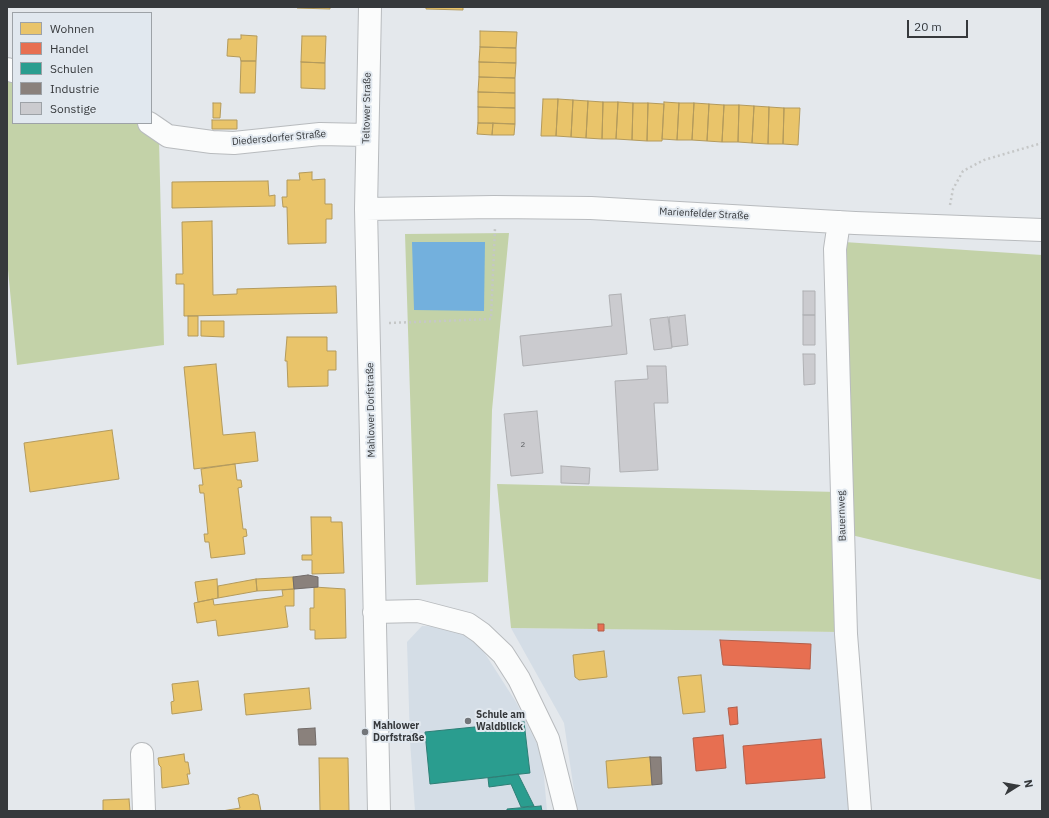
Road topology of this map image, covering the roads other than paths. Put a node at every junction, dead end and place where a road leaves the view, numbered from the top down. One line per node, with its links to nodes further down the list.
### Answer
1 (370, 7): 3 (street, Teltower Straße)
2 (150, 124): 3 (street, Diedersdorfer Straße)
3 (367, 135): 4 (street, Teltower Straße)
4 (366, 209): 5 (street, Marienfelder Straße); 7 (street, Mahlower Dorfstraße)
5 (839, 222): 6 (street, Marienfelder Straße); 12 (street, Bauernweg)
6 (1042, 230)
7 (374, 612): 10 (street, Mahlower Dorfstraße); 11 (street)
8 (142, 754): 9 (street)
9 (144, 811)
10 (379, 811)
11 (566, 811)
12 (860, 811)

